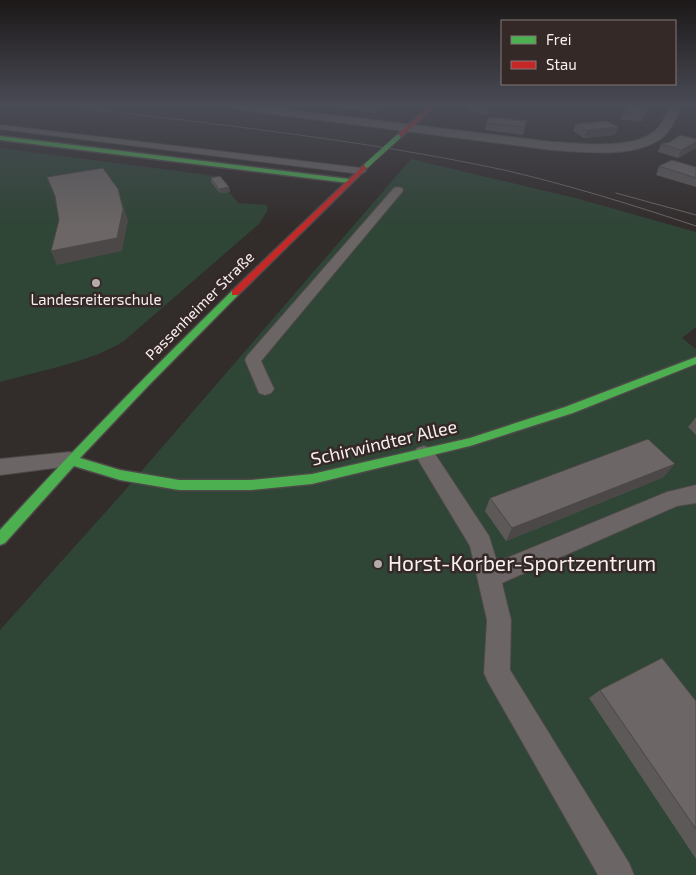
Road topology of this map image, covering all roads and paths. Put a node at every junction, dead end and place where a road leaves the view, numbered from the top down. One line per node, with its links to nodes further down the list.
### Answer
1 (72, 147): 5 (street)
2 (176, 147): 4 (lane)
3 (387, 147): 4 (street, Passenheimer Straße, bridge)
4 (364, 168): 5 (street, Passenheimer Straße)
5 (349, 181): 10 (street, Passenheimer Straße)
6 (398, 190): 8 (lane)
7 (696, 360): 9 (street, Schirwindter Allee)
8 (265, 389)
9 (424, 453): 10 (street, Schirwindter Allee); 14 (lane)
10 (70, 460): 11 (lane); 13 (street, Passenheimer Straße)
11 (0, 467)
12 (696, 494): 14 (lane)
13 (0, 539)
14 (489, 578): 15 (lane)
15 (617, 875)

